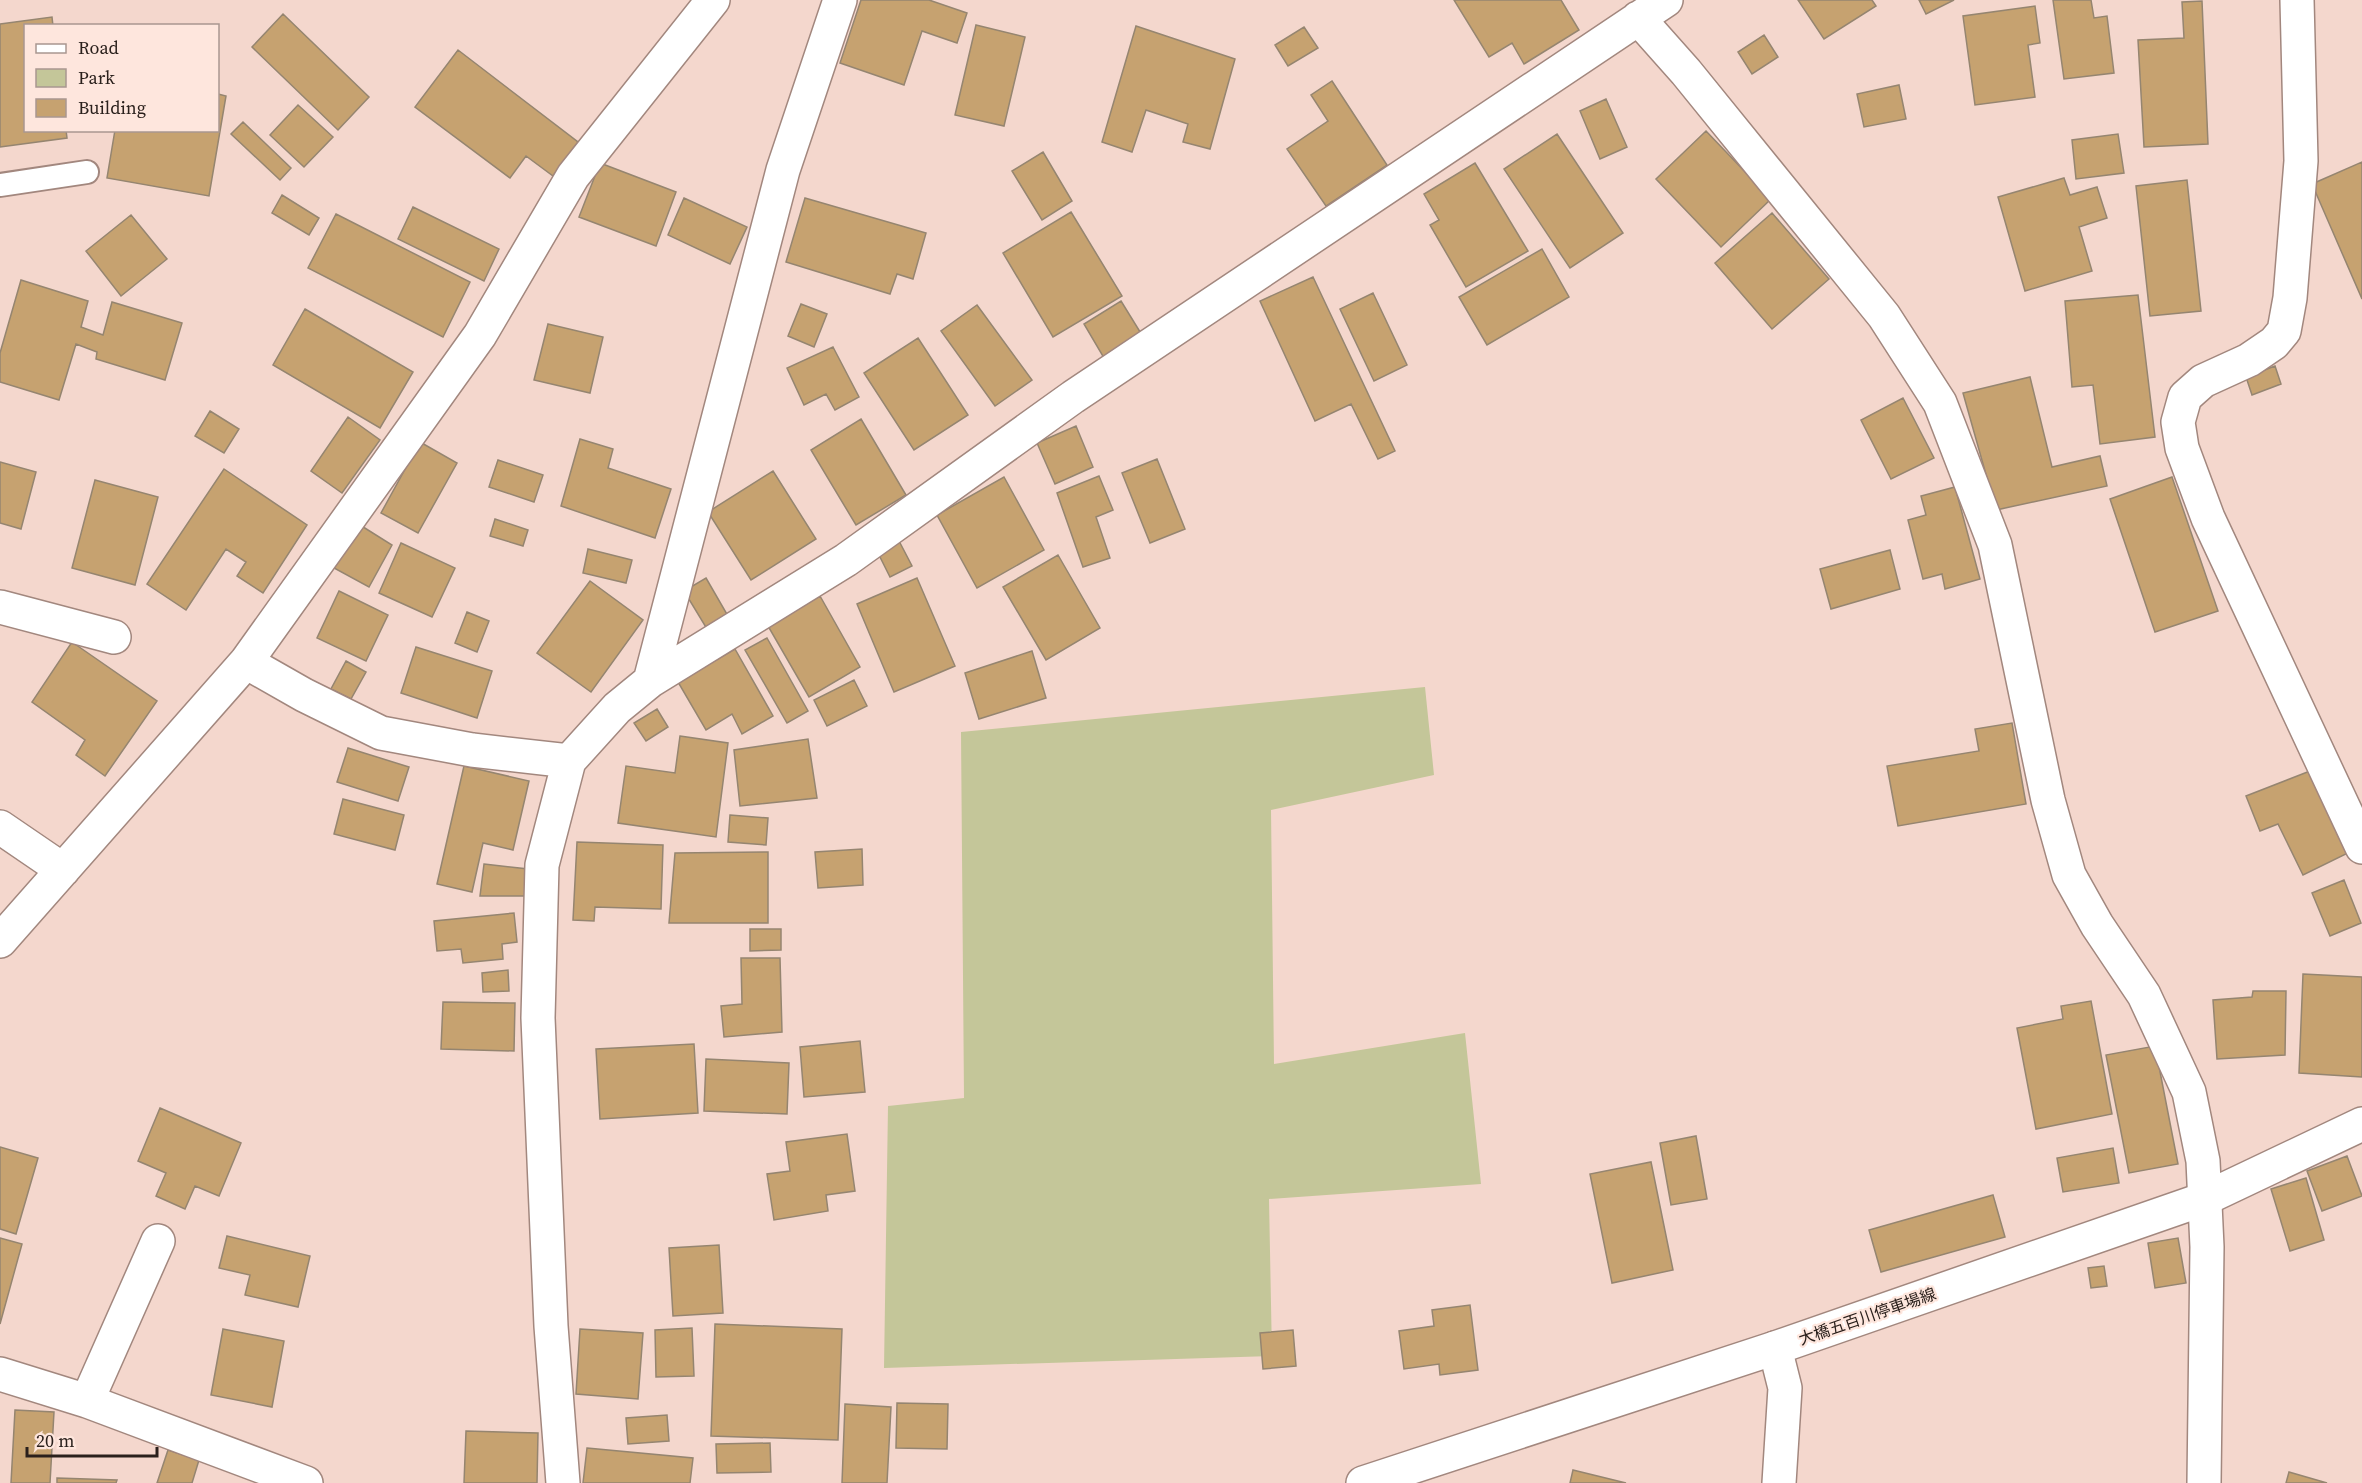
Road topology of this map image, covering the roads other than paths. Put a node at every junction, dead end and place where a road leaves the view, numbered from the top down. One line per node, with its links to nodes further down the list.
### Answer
1 (713, 0): 10 (street)
2 (840, 0): 11 (street)
3 (1666, 0): 5 (street)
4 (2297, 0): 14 (street)
5 (1628, 14): 11 (street); 18 (street)
6 (87, 172): 7 (lane)
7 (0, 185)
8 (0, 607): 9 (street)
9 (114, 637)
10 (246, 662): 12 (street); 15 (street)
11 (650, 681): 12 (street)
12 (569, 761): 24 (street)
13 (0, 827): 15 (street)
14 (2362, 847)
15 (63, 870): 16 (street)
16 (0, 941)
17 (2362, 1124): 18 (street, 大橋五百川停車場線)
18 (2204, 1199): 20 (street, 大橋五百川停車場線); 27 (street)
19 (159, 1241): 22 (street)
20 (1775, 1348): 25 (street, 大橋五百川停車場線); 26 (street)
21 (0, 1374): 22 (street)
22 (87, 1401): 23 (street)
23 (306, 1483)
24 (563, 1483)
25 (1363, 1483)
26 (1779, 1483)
27 (2204, 1483)

